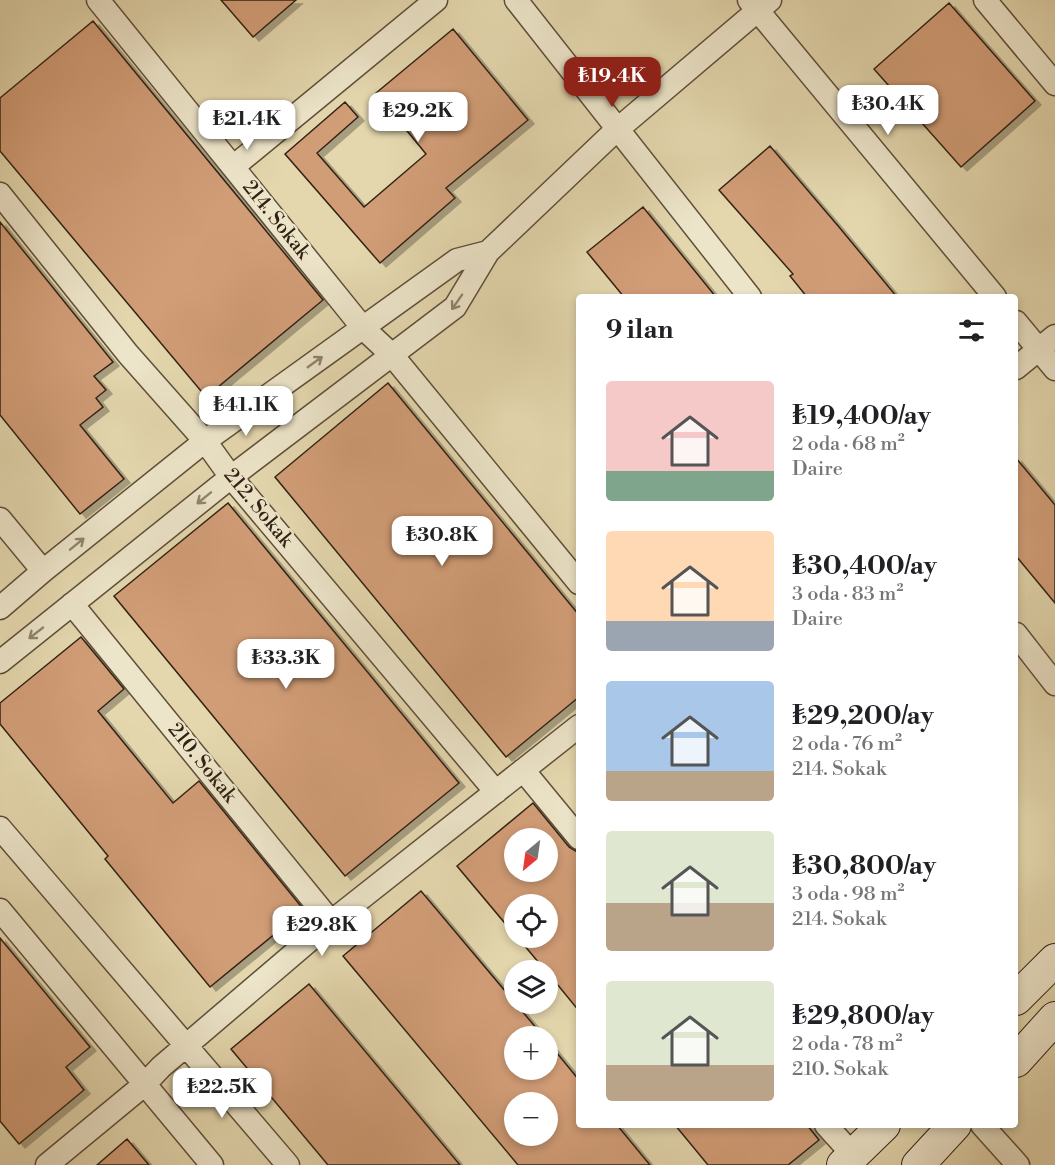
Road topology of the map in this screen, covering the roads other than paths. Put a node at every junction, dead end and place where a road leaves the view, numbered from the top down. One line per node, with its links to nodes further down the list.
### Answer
1 (436, 0): 8 (street)
2 (516, 0): 7 (street)
3 (985, 0): 6 (street)
4 (100, 1): 8 (street, 214. Sokak)
5 (759, 4): 7 (street); 12 (street)
6 (1055, 84)
7 (618, 129): 10 (street); 11 (street)
8 (233, 167): 14 (street, 214. Sokak)
9 (0, 194): 19 (street, 212. Sokak)
10 (488, 252): 14 (street); 16 (street, one-way to 16)
11 (748, 294)
12 (993, 294)
13 (1018, 323): 15 (street)
14 (363, 328): 16 (street, 214. Sokak); 19 (street, one-way to 14)
15 (1047, 343): 17 (street); 18 (street)
16 (392, 355): 20 (street); 23 (street)
17 (1018, 366)
18 (1055, 369)
19 (205, 441): 20 (street, 212. Sokak); 22 (street, one-way to 19)
20 (231, 477): 24 (street, one-way to 24); 31 (street, 212. Sokak)
21 (0, 519): 22 (street)
22 (42, 571): 25 (street)
23 (576, 579)
24 (72, 604): 27 (street, one-way to 27); 35 (street, 210. Sokak)
25 (0, 609)
26 (1018, 637): 28 (street)
27 (0, 662)
28 (1055, 684)
29 (576, 728): 30 (street)
30 (523, 770): 31 (street); 33 (street)
31 (496, 792): 35 (street)
32 (0, 828): 39 (street)
33 (576, 834)
34 (0, 910): 41 (street)
35 (331, 922): 39 (street)
36 (1055, 960): 37 (main road)
37 (1018, 997)
38 (1055, 1018): 40 (main road)
39 (186, 1046): 41 (street); 49 (street)
40 (1018, 1058)
41 (146, 1084): 47 (street); 48 (street)
42 (828, 1128): 46 (street)
43 (881, 1128): 46 (main road)
44 (953, 1128): 50 (main road)
45 (985, 1128): 51 (street)
46 (848, 1160)
47 (47, 1165)
48 (212, 1165)
49 (288, 1165)
50 (918, 1165)
51 (1018, 1165)

